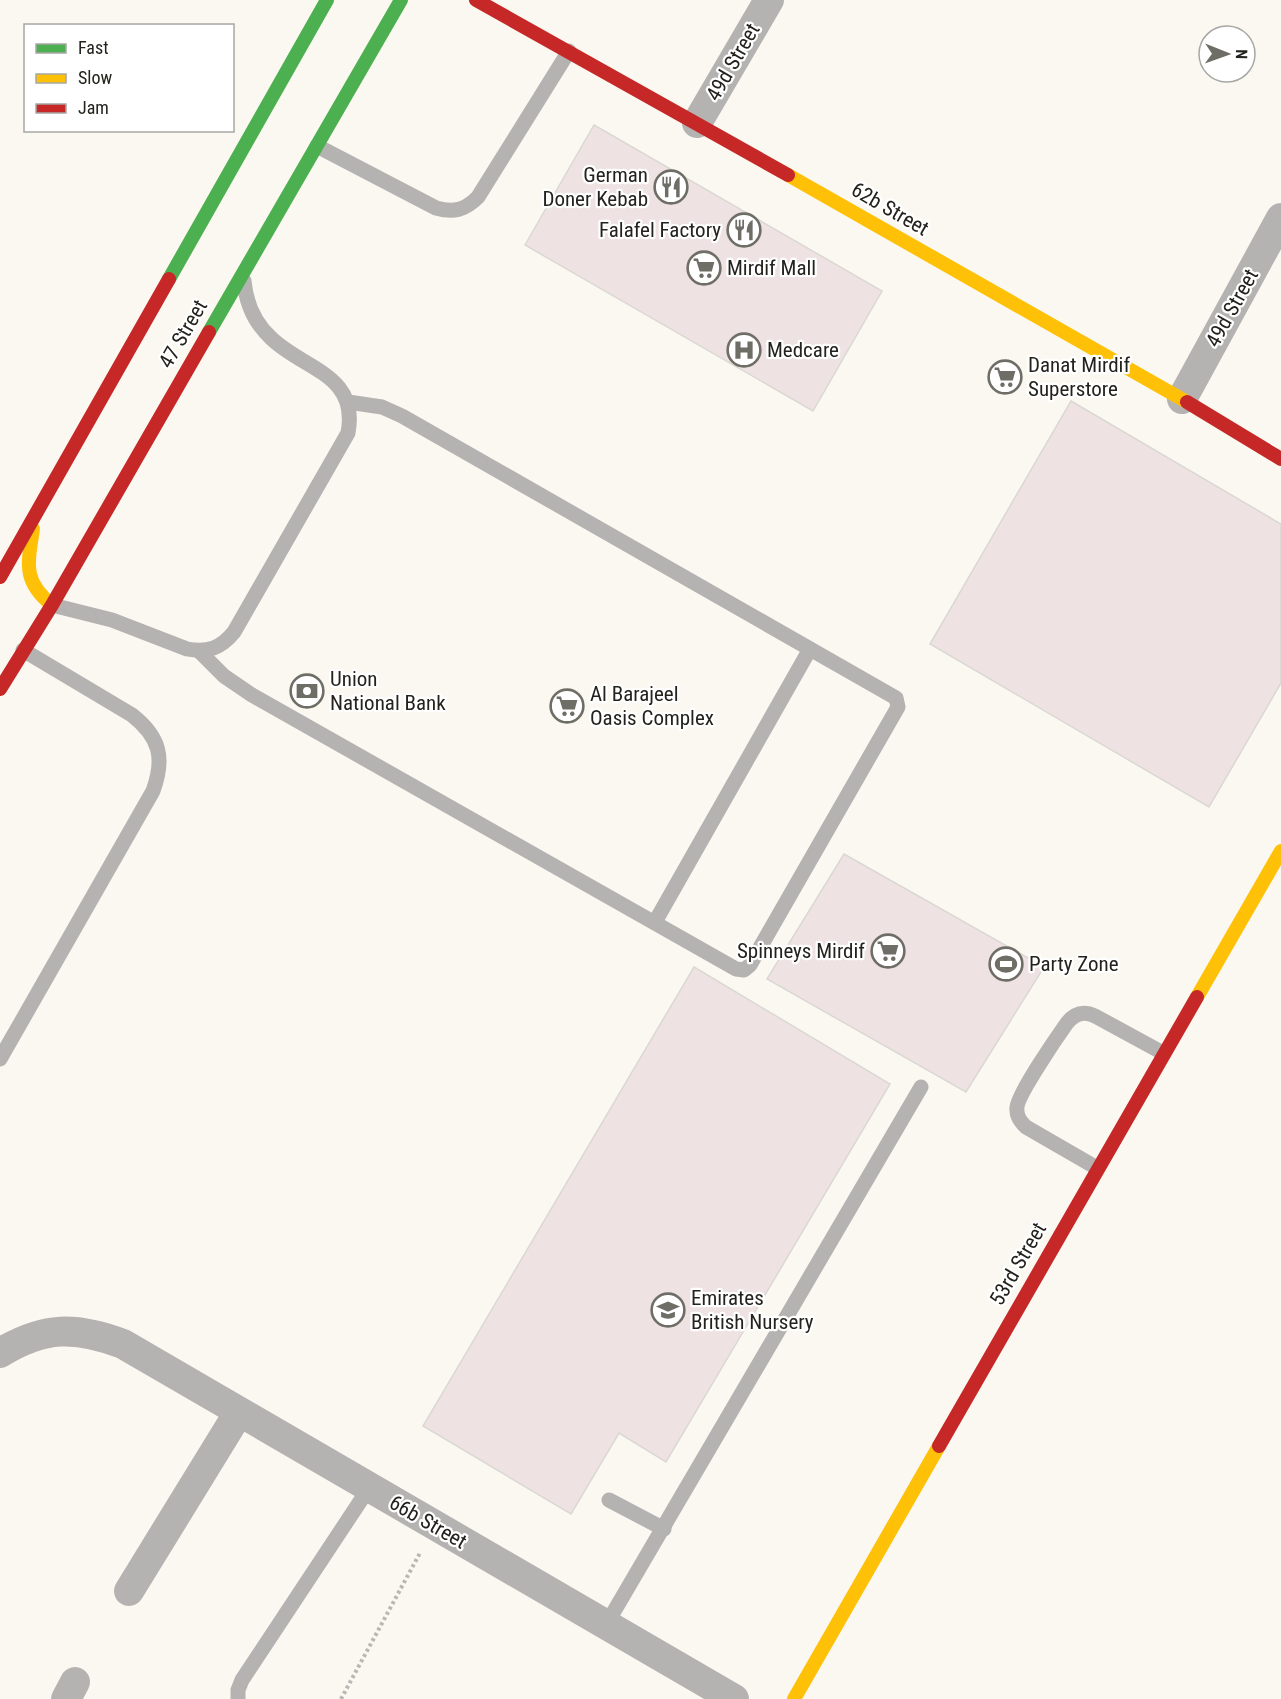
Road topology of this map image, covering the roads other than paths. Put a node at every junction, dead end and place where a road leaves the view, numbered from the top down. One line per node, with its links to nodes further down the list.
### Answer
1 (327, 0): 13 (street, 47 Street)
2 (401, 0): 7 (street, 47 Street)
3 (476, 0): 5 (street, 62b Street)
4 (769, 0): 6 (street, 49d Street)
5 (569, 51): 6 (street, 62b Street); 7 (lane)
6 (697, 123): 10 (street, 62b Street)
7 (317, 146): 9 (street, 47 Street)
8 (1281, 218): 10 (street, 49d Street)
9 (243, 273): 11 (lane); 15 (street, 47 Street)
10 (1182, 399): 12 (street, 62b Street)
11 (348, 402): 16 (lane); 18 (lane)
12 (1281, 459)
13 (34, 518): 14 (street, 47 Street); 15 (street)
14 (0, 577)
15 (52, 605): 17 (street, 47 Street); 18 (lane)
16 (810, 649): 21 (lane); 21 (lane)
17 (23, 650): 19 (street, 47 Street); 23 (lane)
18 (200, 652): 21 (lane)
19 (0, 688)
20 (1281, 851): 22 (street, 53rd Street)
21 (655, 922)
22 (1163, 1053): 25 (street, 53rd Street); 25 (lane)
23 (0, 1059)
24 (921, 1087): 30 (lane)
25 (1097, 1168): 35 (street, 53rd Street)
26 (0, 1353): 27 (street, 66b Street)
27 (239, 1412): 28 (street, 66b Street); 31 (street)
28 (369, 1488): 32 (street, 66b Street); 33 (lane)
29 (609, 1500): 30 (lane)
30 (664, 1529): 32 (lane)
31 (129, 1591)
32 (606, 1625): 34 (street, 66b Street)
33 (238, 1699)
34 (734, 1699)
35 (794, 1699)

